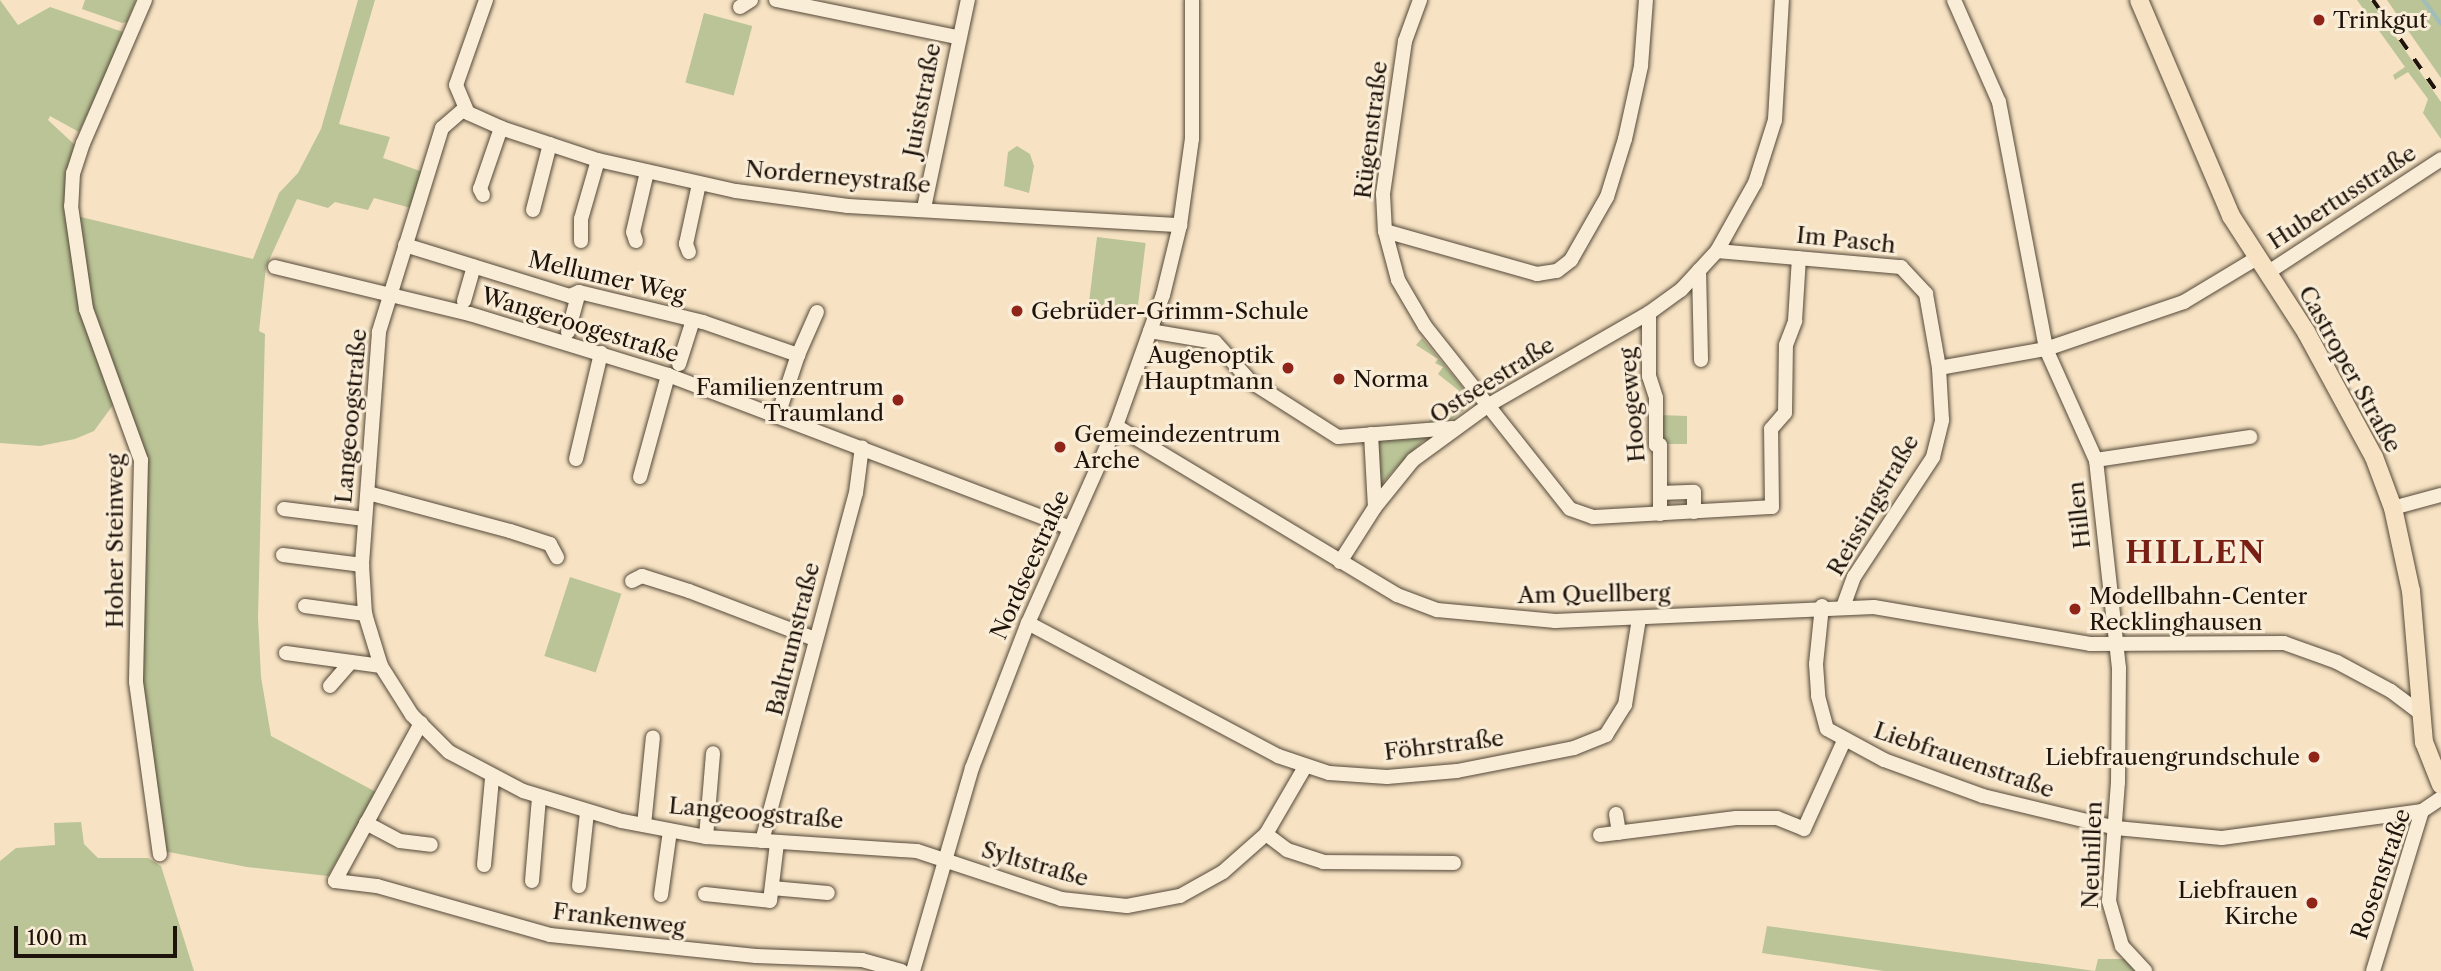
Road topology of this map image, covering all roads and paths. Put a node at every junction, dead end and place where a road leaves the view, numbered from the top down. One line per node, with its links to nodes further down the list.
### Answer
1 (145, 0): 110 (street, Hoher Steinweg)
2 (486, 0): 12 (street)
3 (776, 0): 11 (street)
4 (968, 0): 11 (street, Juiststraße)
5 (1192, 0): 22 (street, Nordseestraße)
6 (1420, 0): 23 (street, Rügenstraße)
7 (1646, 0): 23 (street)
8 (1782, 0): 27 (street, Ostseestraße)
9 (1954, 0): 43 (street, Hillen)
10 (2139, 0): 30 (main road, Castroper Straße)
11 (957, 37): 20 (street, Juiststraße)
12 (464, 109): 13 (street, Norderneystraße); 26 (street)
13 (501, 128): 14 (street, Norderneystraße); 19 (street)
14 (550, 144): 16 (street, Norderneystraße); 21 (street)
15 (2441, 159): 34 (street, Hubertusstraße)
16 (598, 160): 17 (street, Norderneystraße); 24 (street)
17 (647, 172): 18 (street, Norderneystraße); 25 (street)
18 (699, 184): 20 (street, Norderneystraße); 28 (street)
19 (483, 195)
20 (924, 208): 22 (street, Norderneystraße)
21 (533, 210)
22 (1180, 225): 41 (street, Nordseestraße)
23 (1385, 231): 50 (street, Rügenstraße)
24 (581, 241)
25 (636, 241)
26 (405, 245): 32 (street, Mellumer Weg); 36 (street)
27 (1717, 251): 29 (street, Im Pasch); 33 (street, Ostseestraße)
28 (690, 252)
29 (1799, 258): 48 (street, Im Pasch); 66 (street, Rügenstraße)
30 (2256, 258): 34 (main road, Castroper Straße); 43 (street)
31 (275, 267): 36 (street, Wangeroogestraße)
32 (474, 267): 35 (street, Mellumer Weg); 37 (street)
33 (1699, 270): 39 (street, Ostseestraße); 46 (street)
34 (2267, 273): 64 (main road, Castroper Straße)
35 (579, 292): 40 (street, Mellumer Weg); 42 (street)
36 (388, 293): 44 (street, Wangeroogestraße); 60 (street, Langeoogstraße)
37 (464, 301)
38 (817, 312): 45 (street)
39 (1649, 313): 50 (street, Ostseestraße); 61 (street, Hoogeweg)
40 (694, 320): 45 (street, Mellumer Weg); 47 (street)
41 (1150, 331): 52 (street, Nordseestraße); 54 (street)
42 (568, 332)
43 (2046, 349): 48 (street); 58 (street, Hillen)
44 (601, 353): 49 (street, Wangeroogestraße); 57 (street)
45 (799, 355): 51 (street)
46 (1701, 360)
47 (678, 364)
48 (1939, 368): 77 (street, Reissingstraße)
49 (668, 375): 51 (street, Wangeroogestraße); 59 (street)
50 (1487, 406): 53 (street, Ostseestraße); 67 (street, Rügenstraße)
51 (778, 415): 56 (street, Wangeroogestraße)
52 (1116, 426): 69 (street, Nordseestraße); 72 (street, Am Quellberg)
53 (1454, 428): 54 (street); 63 (street, Ostseestraße)
54 (1371, 434): 63 (street)
55 (2250, 437): 58 (street)
56 (862, 447): 69 (street, Wangeroogestraße); 81 (street, Baltrumstraße)
57 (576, 458)
58 (2096, 460): 82 (street, Hillen)
59 (640, 477)
60 (368, 493): 68 (street, Langeoogstraße); 71 (street)
61 (1660, 493): 66 (street, Hoogeweg); 67 (street, Hoogeweg)
62 (2441, 495): 64 (street)
63 (1375, 507): 72 (street, Ostseestraße)
64 (2393, 508): 87 (main road, Castroper Straße)
65 (284, 509): 68 (street)
66 (1694, 512): 67 (street, Rügenstraße)
67 (1660, 514)
68 (364, 519): 73 (street, Langeoogstraße)
69 (1070, 528): 80 (street, Nordseestraße)
70 (283, 555): 73 (street)
71 (557, 557)
72 (1340, 562): 79 (street, Am Quellberg)
73 (362, 565): 78 (street, Langeoogstraße)
74 (632, 581): 81 (street)
75 (305, 606): 78 (street)
76 (1822, 606): 77 (street, Am Quellberg); 79 (street, Am Quellberg); 90 (street, Liebfrauenstraße)
77 (1843, 607): 82 (street, Am Quellberg)
78 (365, 614): 85 (street, Langeoogstraße)
79 (1639, 619): 92 (street, Föhrstraße)
80 (1028, 623): 92 (street, Föhrstraße); 111 (street, Nordseestraße)
81 (815, 639): 108 (street, Baltrumstraße)
82 (2118, 646): 87 (street); 102 (street, Neuhillen)
83 (286, 653): 84 (street)
84 (350, 663): 85 (street); 86 (street)
85 (381, 666): 88 (street, Langeoogstraße)
86 (330, 686)
87 (2420, 713): 94 (main road, Castroper Straße)
88 (421, 723): 93 (street, Langeoogstraße); 100 (street)
89 (653, 737): 101 (street)
90 (1844, 741): 102 (street, Liebfrauenstraße); 104 (street)
91 (713, 753): 107 (street)
92 (1305, 767): 105 (street, Syltstraße)
93 (492, 779): 95 (street, Langeoogstraße); 113 (street)
94 (2441, 785)
95 (539, 797): 98 (street, Langeoogstraße); 114 (street)
96 (2441, 798): 97 (street, Rosenstraße)
97 (2422, 811): 102 (street, Liebfrauenstraße); 123 (street, Rosenstraße)
98 (587, 812): 101 (street, Langeoogstraße); 115 (street)
99 (1616, 814): 104 (street)
100 (366, 823): 109 (street); 120 (street, Frankenweg)
101 (644, 825): 103 (street, Langeoogstraße)
102 (2116, 828): 122 (street, Neuhillen)
103 (670, 831): 107 (street, Langeoogstraße); 119 (street)
104 (1619, 833): 106 (street)
105 (1266, 834): 111 (street, Syltstraße); 112 (street)
106 (1600, 835)
107 (706, 837): 108 (street, Langeoogstraße)
108 (769, 842): 111 (street, Langeoogstraße); 116 (street, Baltrumstraße)
109 (431, 845)
110 (160, 854)
111 (945, 859): 121 (street, Nordseestraße)
112 (1454, 863)
113 (484, 865)
114 (531, 881)
115 (579, 887)
116 (772, 888): 117 (street); 118 (street)
117 (828, 893)
118 (705, 894)
119 (662, 895)
120 (902, 971)
121 (913, 971)
122 (2146, 971)
123 (2373, 971)

